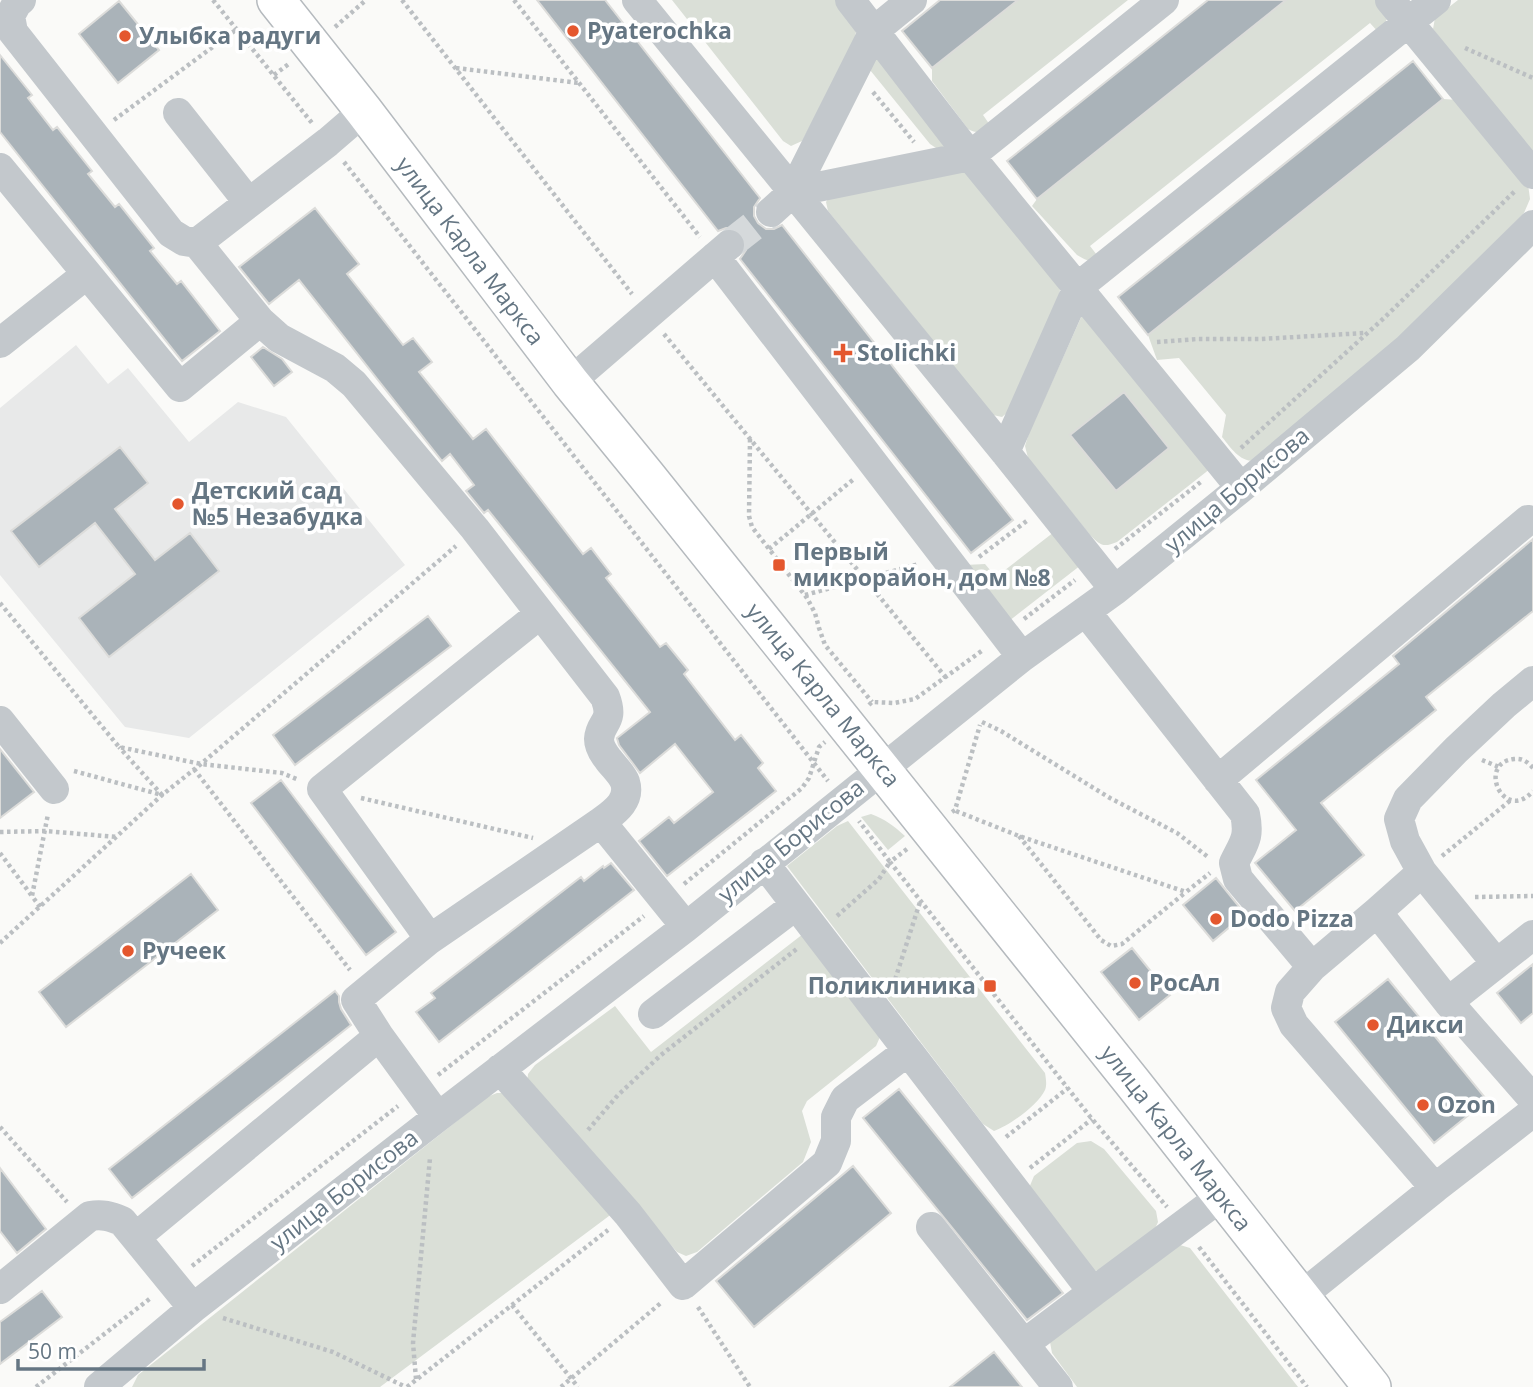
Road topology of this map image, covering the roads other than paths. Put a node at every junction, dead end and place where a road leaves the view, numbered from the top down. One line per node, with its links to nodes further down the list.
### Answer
1 (21, 0): 19 (street)
2 (276, 0): 10 (main road, улица Карла Маркса)
3 (637, 0): 15 (street)
4 (850, 0): 9 (street)
5 (912, 0): 9 (street)
6 (1164, 0): 12 (street)
7 (1436, 0): 8 (street)
8 (1399, 11): 13 (street); 21 (street)
9 (874, 31): 12 (street); 15 (street)
10 (364, 111): 16 (street); 24 (main road, улица Карла Маркса)
11 (178, 113): 16 (street)
12 (971, 156): 15 (street); 21 (street)
13 (1528, 179)
14 (5, 184): 20 (street)
15 (793, 192): 17 (street); 25 (street)
16 (248, 203): 19 (street)
17 (771, 212)
18 (1533, 225): 26 (street, улица Борисова)
19 (197, 243): 22 (street)
20 (87, 274): 22 (street); 23 (street)
21 (1079, 287): 25 (street); 26 (street)
22 (260, 321): 30 (street)
23 (0, 343)
24 (570, 382): 31 (street); 34 (main road, улица Карла Маркса)
25 (1005, 452): 28 (street)
26 (1241, 488): 28 (street, улица Борисова)
27 (1528, 520): 35 (street)
28 (1115, 590): 29 (street, улица Борисова)
29 (1086, 612): 31 (street, улица Борисова); 35 (street)
30 (540, 614): 37 (street); 44 (street)
31 (1013, 645): 34 (street, улица Борисова)
32 (1533, 681): 39 (street)
33 (0, 721): 36 (street)
34 (882, 768): 38 (street, улица Борисова); 58 (main road, улица Карла Маркса)
35 (1218, 780): 46 (street)
36 (54, 789)
37 (601, 822): 42 (street); 44 (street)
38 (764, 863): 40 (street); 42 (street, улица Борисова)
39 (1422, 872): 41 (street); 45 (street)
40 (796, 905): 48 (street); 50 (street)
41 (1377, 912): 46 (street); 47 (street)
42 (685, 927): 53 (street, улица Борисова)
43 (1533, 935): 45 (street)
44 (430, 939): 49 (street)
45 (1496, 963): 47 (street)
46 (1312, 967): 57 (street)
47 (1448, 1002): 52 (street)
48 (653, 1014)
49 (379, 1036): 56 (street); 60 (street)
50 (908, 1051): 53 (street); 62 (street)
51 (1533, 1063): 52 (street)
52 (1503, 1066): 54 (street)
53 (500, 1069): 56 (street, улица Борисова)
54 (1533, 1099)
55 (1533, 1112): 57 (street)
56 (438, 1117): 64 (street, улица Борисова)
57 (1435, 1188): 63 (street)
58 (1223, 1196): 62 (street); 63 (main road, улица Карла Маркса)
59 (931, 1227): 65 (street)
60 (136, 1237): 61 (street); 64 (street)
61 (0, 1289)
62 (1093, 1292): 65 (street)
63 (1301, 1296): 68 (main road, улица Карла Маркса)
64 (192, 1308): 66 (street, улица Борисова)
65 (1024, 1344): 67 (street)
66 (99, 1387)
67 (1058, 1387)
68 (1372, 1387)

